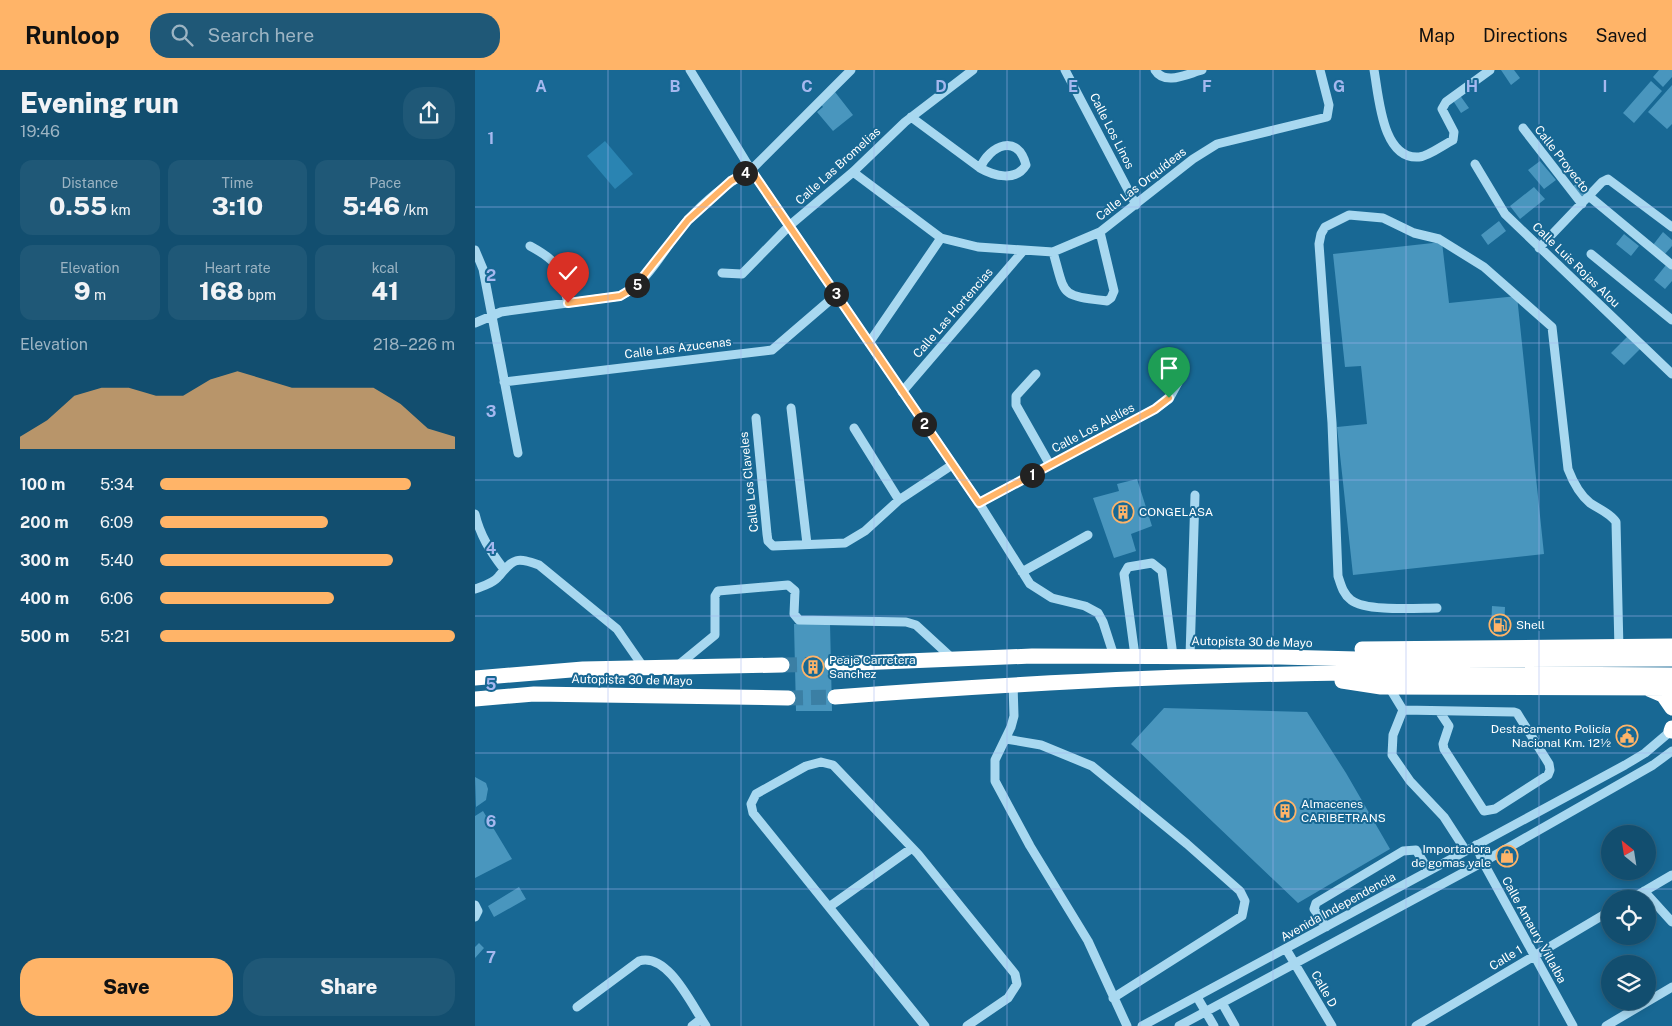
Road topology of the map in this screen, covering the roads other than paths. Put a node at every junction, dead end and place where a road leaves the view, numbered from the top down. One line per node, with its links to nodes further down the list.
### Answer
1 (690, 70): 14 (street)
2 (851, 70): 14 (street)
3 (973, 70): 10 (street, Calle Las Bromelias)
4 (1065, 70): 18 (street, Calle Los Linos)
5 (1155, 70): 6 (street)
6 (1202, 70)
7 (1320, 70): 18 (street, Calle Las Orquídeas)
8 (1374, 70): 9 (street)
9 (1490, 70)
10 (911, 117): 13 (street); 15 (street, Calle Las Bromelias)
11 (1523, 128): 17 (street, Calle Proyecto)
12 (1475, 164): 24 (street, Calle Luis Rojas Alou)
13 (979, 168): 13 (street)
14 (751, 170): 19 (street); 32 (street)
15 (853, 172): 19 (street, Calle Las Bromelias); 22 (street, Calle Las Orquídeas)
16 (1590, 197): 17 (street); 20 (street); 29 (street, Calle Proyecto)
17 (1582, 204): 24 (street)
18 (1136, 205): 21 (street, Calle Las Orquídeas)
19 (789, 226): 30 (street, Calle Las Bromelias); 31 (street)
20 (1672, 227)
21 (1100, 232): 27 (street, Calle Las Orquídeas); 27 (street)
22 (941, 238): 26 (street, Calle Las Orquídeas); 36 (street)
23 (530, 246): 32 (street)
24 (1539, 248): 38 (street, Calle Luis Rojas Alou)
25 (475, 250): 33 (street)
26 (1023, 251): 27 (street, Calle Las Orquídeas); 41 (street, Calle Las Hortencias)
27 (1053, 252)
28 (1591, 254): 34 (street)
29 (1672, 265)
30 (722, 273)
31 (836, 295): 36 (street); 40 (street, Calle Las Azucenas)
32 (568, 303): 33 (street)
33 (490, 315): 35 (street); 40 (street)
34 (1672, 320)
35 (475, 323)
36 (869, 343): 41 (street)
37 (1036, 374): 47 (street)
38 (1672, 374)
39 (1181, 377): 47 (street, Calle Los Alelíes)
40 (504, 382): 45 (street)
41 (902, 392): 46 (street)
42 (791, 408): 53 (street)
43 (756, 418): 53 (street, Calle Los Claveles)
44 (854, 428): 49 (street)
45 (518, 453)
46 (952, 465): 49 (street, Calle Los Claveles); 50 (street)
47 (1049, 466): 50 (street, Calle Los Alelíes)
48 (1195, 495): 64 (street)
49 (899, 500): 53 (street, Calle Los Claveles)
50 (979, 503): 55 (street)
51 (475, 514): 54 (street)
52 (1088, 535): 55 (street)
53 (807, 544)
54 (503, 568): 56 (street); 71 (street)
55 (1022, 572): 61 (street)
56 (475, 589)
57 (1437, 608): 59 (street)
58 (1672, 646): 59 (highway)
59 (1619, 647): 65 (highway); 77 (street)
60 (1032, 656): 61 (highway, Autopista 30 de Mayo); 67 (highway, Autopista 30 de Mayo); 75 (highway)
61 (1114, 656): 62 (highway, Autopista 30 de Mayo)
62 (1135, 656): 63 (highway, Autopista 30 de Mayo); 63 (street)
63 (1173, 656): 64 (highway, Autopista 30 de Mayo)
64 (1190, 656): 65 (highway, Autopista 30 de Mayo)
65 (1279, 657): 72 (highway, Autopista 30 de Mayo)
66 (1672, 659): 72 (highway, Autopista 30 de Mayo, bridge)
67 (955, 661): 68 (highway, Autopista 30 de Mayo); 70 (street)
68 (832, 664)
69 (782, 665): 70 (highway, Autopista 30 de Mayo)
70 (676, 667): 71 (highway, Autopista 30 de Mayo)
71 (644, 668): 74 (highway, Autopista 30 de Mayo)
72 (1392, 673): 73 (highway, Autopista 30 de Mayo, bridge); 75 (highway, Autopista 30 de Mayo); 77 (highway); 84 (street)
73 (1672, 675)
74 (475, 678)
75 (1032, 682): 76 (highway, Autopista 30 de Mayo)
76 (1013, 684): 80 (highway, Autopista 30 de Mayo); 87 (street)
77 (1620, 688): 78 (highway)
78 (1645, 688): 79 (highway); 83 (highway)
79 (1672, 688)
80 (835, 697)
81 (788, 698): 82 (highway, Autopista 30 de Mayo)
82 (475, 699)
83 (1672, 708)
84 (1403, 710): 85 (street); 91 (street)
85 (1439, 711): 85 (street)
86 (1672, 729): 89 (street, Avenida Independencia)
87 (1006, 739): 108 (street); 108 (street)
88 (1672, 751): 92 (street)
89 (1476, 845): 91 (street, Avenida Independencia); 92 (street, Calle Amaury Villalba)
90 (911, 848): 98 (street); 98 (street); 115 (street)
91 (1466, 851): 93 (street, Avenida Independencia)
92 (1483, 862): 104 (street, Calle Amaury Villalba); 105 (street)
93 (1429, 871): 102 (street, Avenida Independencia); 102 (street)
94 (1672, 875): 95 (street)
95 (1647, 890)
96 (475, 904): 100 (street)
97 (1656, 904): 101 (street)
98 (829, 907): 114 (street)
99 (1601, 916): 104 (street, Calle 1)
100 (475, 917)
101 (1672, 922)
102 (1326, 927): 103 (street, Avenida Independencia)
103 (1286, 949): 105 (street, Calle D); 107 (street, Avenida Independencia)
104 (1533, 956): 122 (street, Calle 1); 123 (street, Calle Amaury Villalba)
105 (1295, 964): 109 (street); 121 (street, Calle D)
106 (1672, 987): 124 (street)
107 (1197, 997): 111 (street); 117 (street, Avenida Independencia)
108 (1113, 998): 116 (street)
109 (1221, 1003): 111 (street); 120 (street)
110 (577, 1007): 112 (street)
111 (1206, 1012): 118 (street); 119 (street)
112 (703, 1023): 113 (street)
113 (692, 1026)
114 (925, 1026)
115 (967, 1026)
116 (1127, 1026)
117 (1142, 1026)
118 (1179, 1026)
119 (1214, 1026)
120 (1235, 1026)
121 (1331, 1026)
122 (1416, 1026)
123 (1573, 1026)
124 (1606, 1026)

